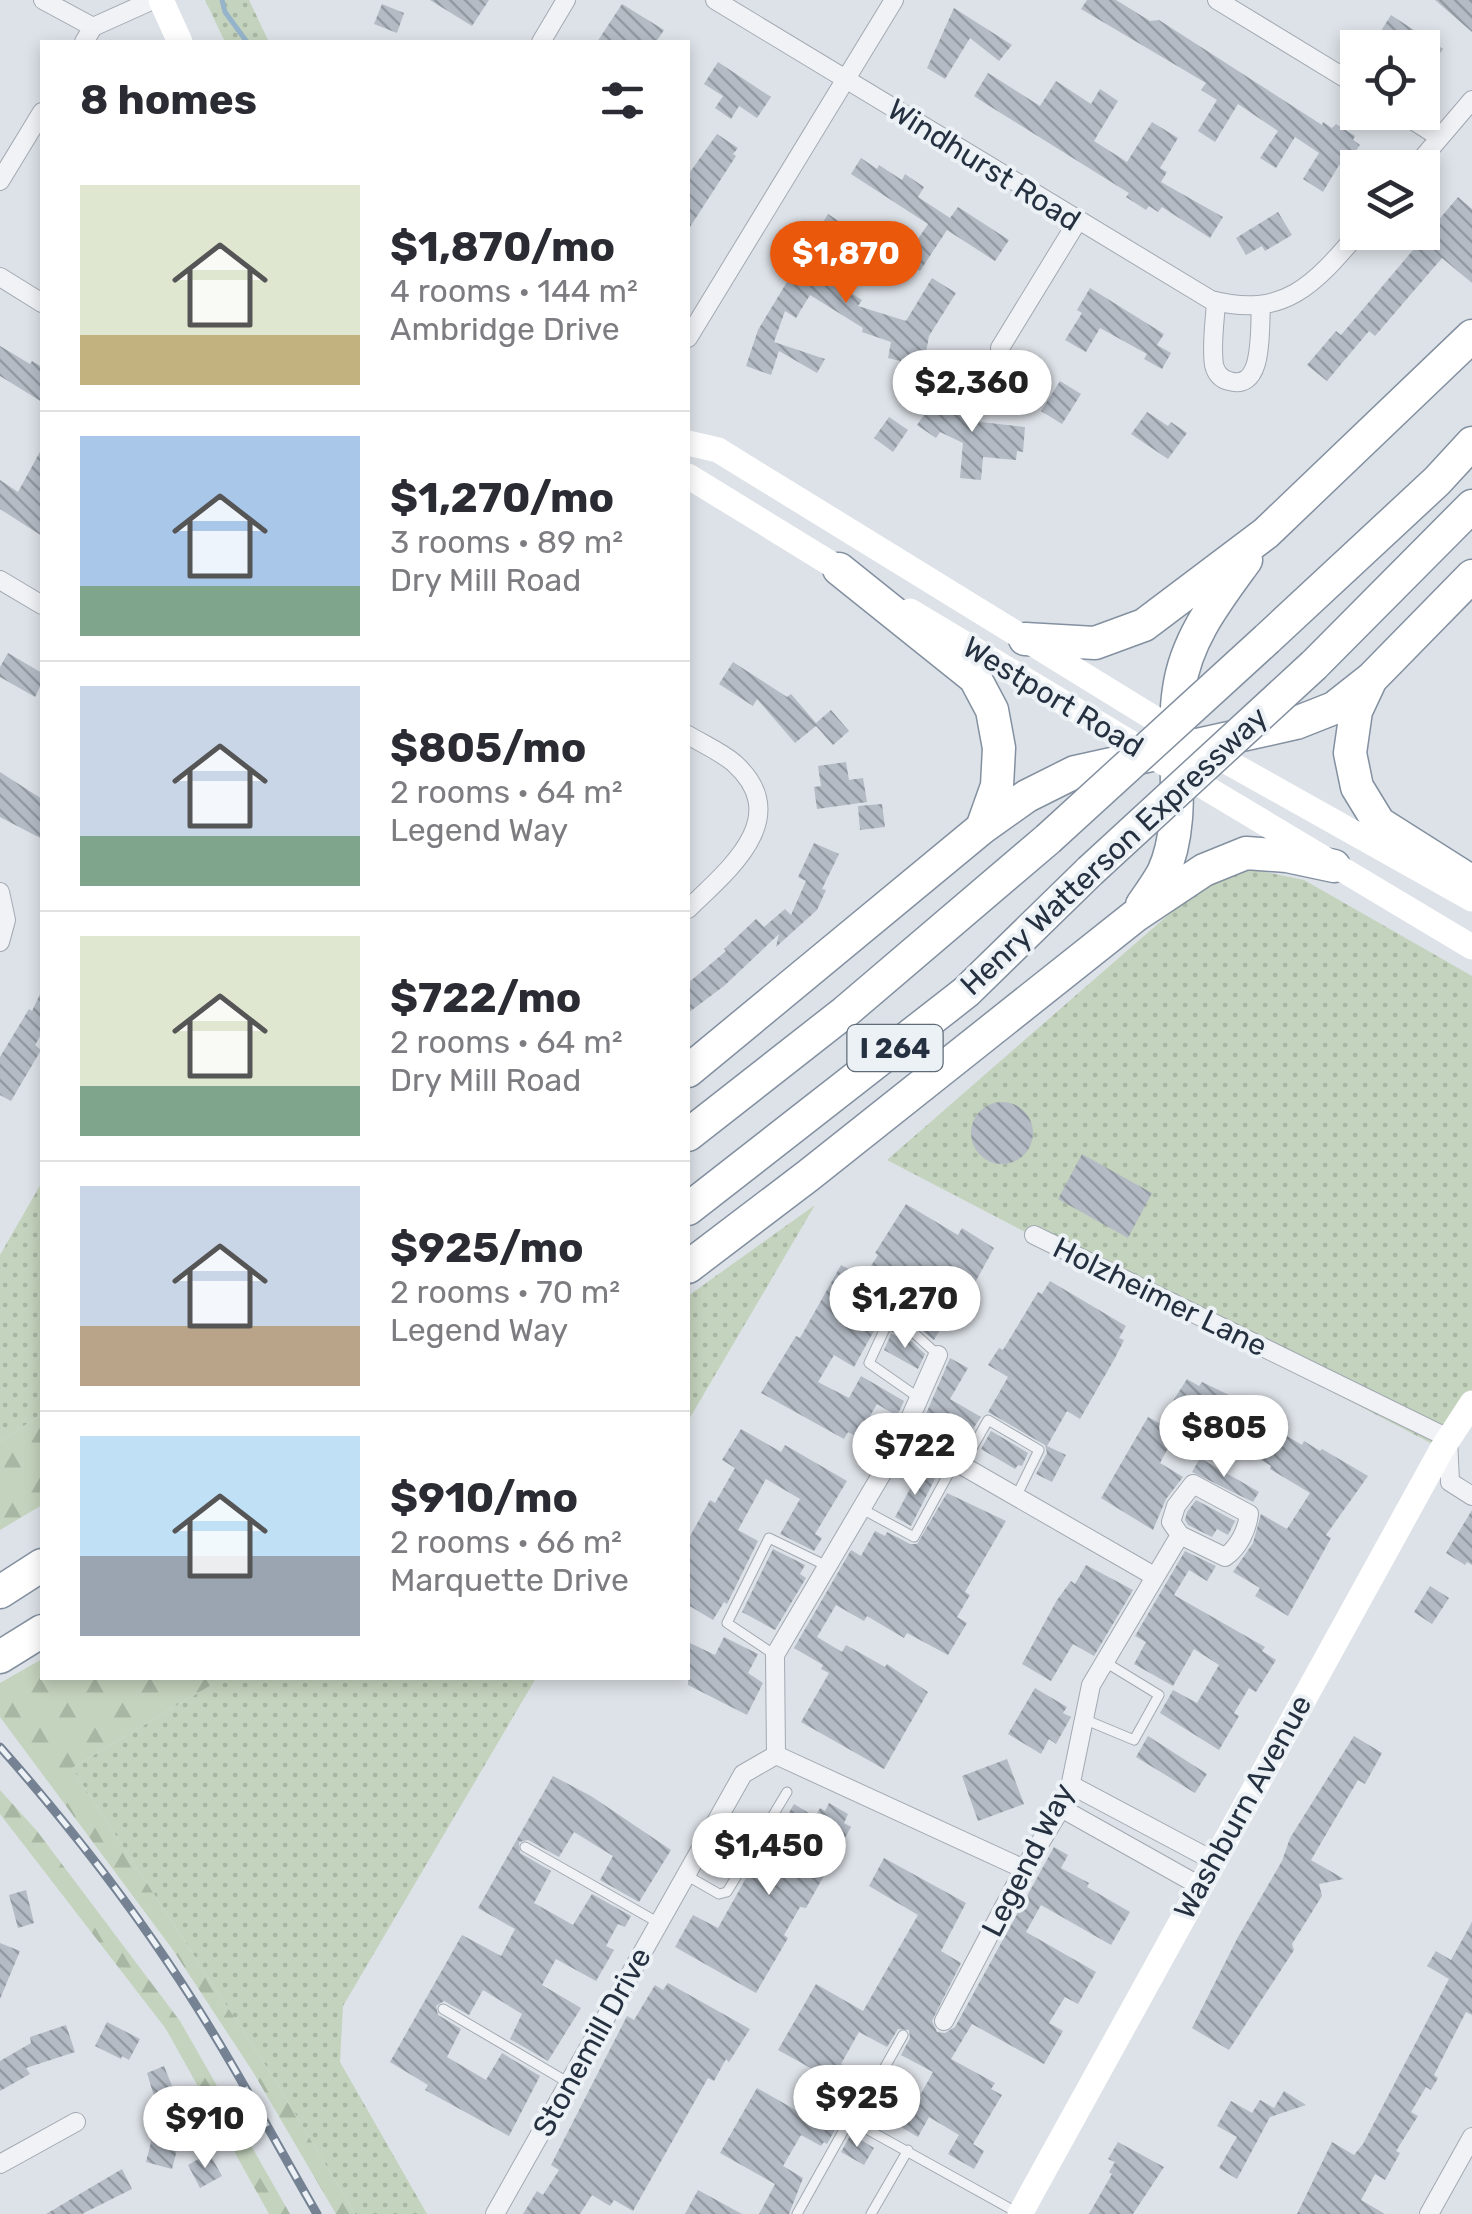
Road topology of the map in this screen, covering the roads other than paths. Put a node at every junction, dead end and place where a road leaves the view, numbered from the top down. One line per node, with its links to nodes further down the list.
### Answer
1 (42, 0): 8 (street)
2 (153, 0): 8 (street)
3 (161, 0): 9 (main road)
4 (566, 0): 10 (street)
5 (715, 0): 12 (street, Windhurst Road)
6 (894, 0): 12 (street)
7 (1217, 0): 11 (street)
8 (89, 35)
9 (179, 40)
10 (543, 40)
11 (1340, 75)
12 (845, 78): 19 (street, Windhurst Road); 25 (street)
13 (1472, 100): 16 (street)
14 (40, 115): 18 (street)
15 (1428, 130): 16 (street)
16 (1439, 137): 17 (street)
17 (1429, 150)
18 (0, 180)
19 (1077, 222): 23 (street, Windhurst Road); 27 (street)
20 (1343, 250): 24 (street)
21 (0, 277): 22 (street)
22 (40, 302)
23 (1216, 302): 24 (street, Windhurst Road); 24 (street)
24 (1261, 307)
25 (690, 335)
26 (1472, 336): 32 (highway)
27 (1000, 348)
28 (690, 443): 37 (main road, Westport Road)
29 (1472, 443): 51 (highway, Henry Watterson Expressway / I 264, bridge)
30 (690, 477): 33 (main road, Westport Road)
31 (1472, 506): 52 (highway, Henry Watterson Expressway / I 264, bridge)
32 (1266, 532): 37 (highway); 40 (highway)
33 (839, 569): 40 (main road, Westport Road); 41 (highway)
34 (1472, 576): 38 (highway)
35 (0, 580): 36 (street)
36 (40, 604)
37 (1025, 638): 40 (main road, Westport Road)
38 (1372, 678): 40 (highway); 43 (highway)
39 (690, 736): 46 (street)
40 (1176, 751): 41 (highway); 42 (main road, Westport Road); 45 (main road, Westport Road); 47 (highway)
41 (982, 828): 50 (highway)
42 (1334, 866): 47 (highway); 49 (main road, Westport Road)
43 (1472, 882)
44 (0, 892): 48 (street)
45 (1472, 899)
46 (690, 907)
47 (1135, 916): 54 (highway)
48 (0, 942)
49 (1472, 948)
50 (690, 1068)
51 (690, 1133)
52 (690, 1207)
53 (1034, 1235): 59 (street, Holzheimer Lane)
54 (690, 1265)
55 (938, 1354): 56 (street); 56 (lane)
56 (919, 1398): 58 (street)
57 (1472, 1404): 59 (main road, Washburn Avenue)
58 (904, 1432): 60 (street); 63 (street)
59 (1448, 1438): 61 (street); 79 (main road, Washburn Avenue)
60 (959, 1464): 62 (street); 62 (lane); 63 (lane)
61 (1472, 1496)
62 (1016, 1497): 67 (street)
63 (862, 1509): 66 (street)
64 (1180, 1536): 64 (street, Legend Way); 67 (street, Legend Way)
65 (40, 1565): 68 (highway)
66 (828, 1566): 71 (street); 71 (lane)
67 (1154, 1576): 72 (street, Legend Way)
68 (0, 1592)
69 (40, 1632): 70 (highway)
70 (5, 1654)
71 (775, 1655): 74 (street)
72 (1105, 1662): 73 (street, Legend Way); 73 (lane)
73 (1086, 1720): 75 (street, Legend Way)
74 (776, 1755): 80 (street); 81 (street, Stonemill Drive)
75 (1071, 1784): 77 (street, Legend Way); 79 (street)
76 (786, 1792): 81 (lane)
77 (1062, 1808): 80 (street, Legend Way); 82 (street)
78 (525, 1847): 83 (lane)
79 (1214, 1861): 82 (main road, Washburn Avenue)
80 (1024, 1870): 85 (street, Legend Way)
81 (686, 1875): 83 (street, Stonemill Drive)
82 (1200, 1886): 96 (main road, Washburn Avenue)
83 (659, 1922): 87 (street, Stonemill Drive)
84 (443, 2010): 87 (lane)
85 (944, 2021)
86 (904, 2035): 89 (lane)
87 (569, 2083): 93 (street, Stonemill Drive)
88 (76, 2122): 92 (street)
89 (854, 2122): 91 (lane); 94 (lane)
90 (1472, 2138): 97 (street)
91 (908, 2150): 95 (lane); 96 (lane)
92 (0, 2164)
93 (495, 2214)
94 (797, 2214)
95 (871, 2214)
96 (1020, 2214)
97 (1429, 2214)

